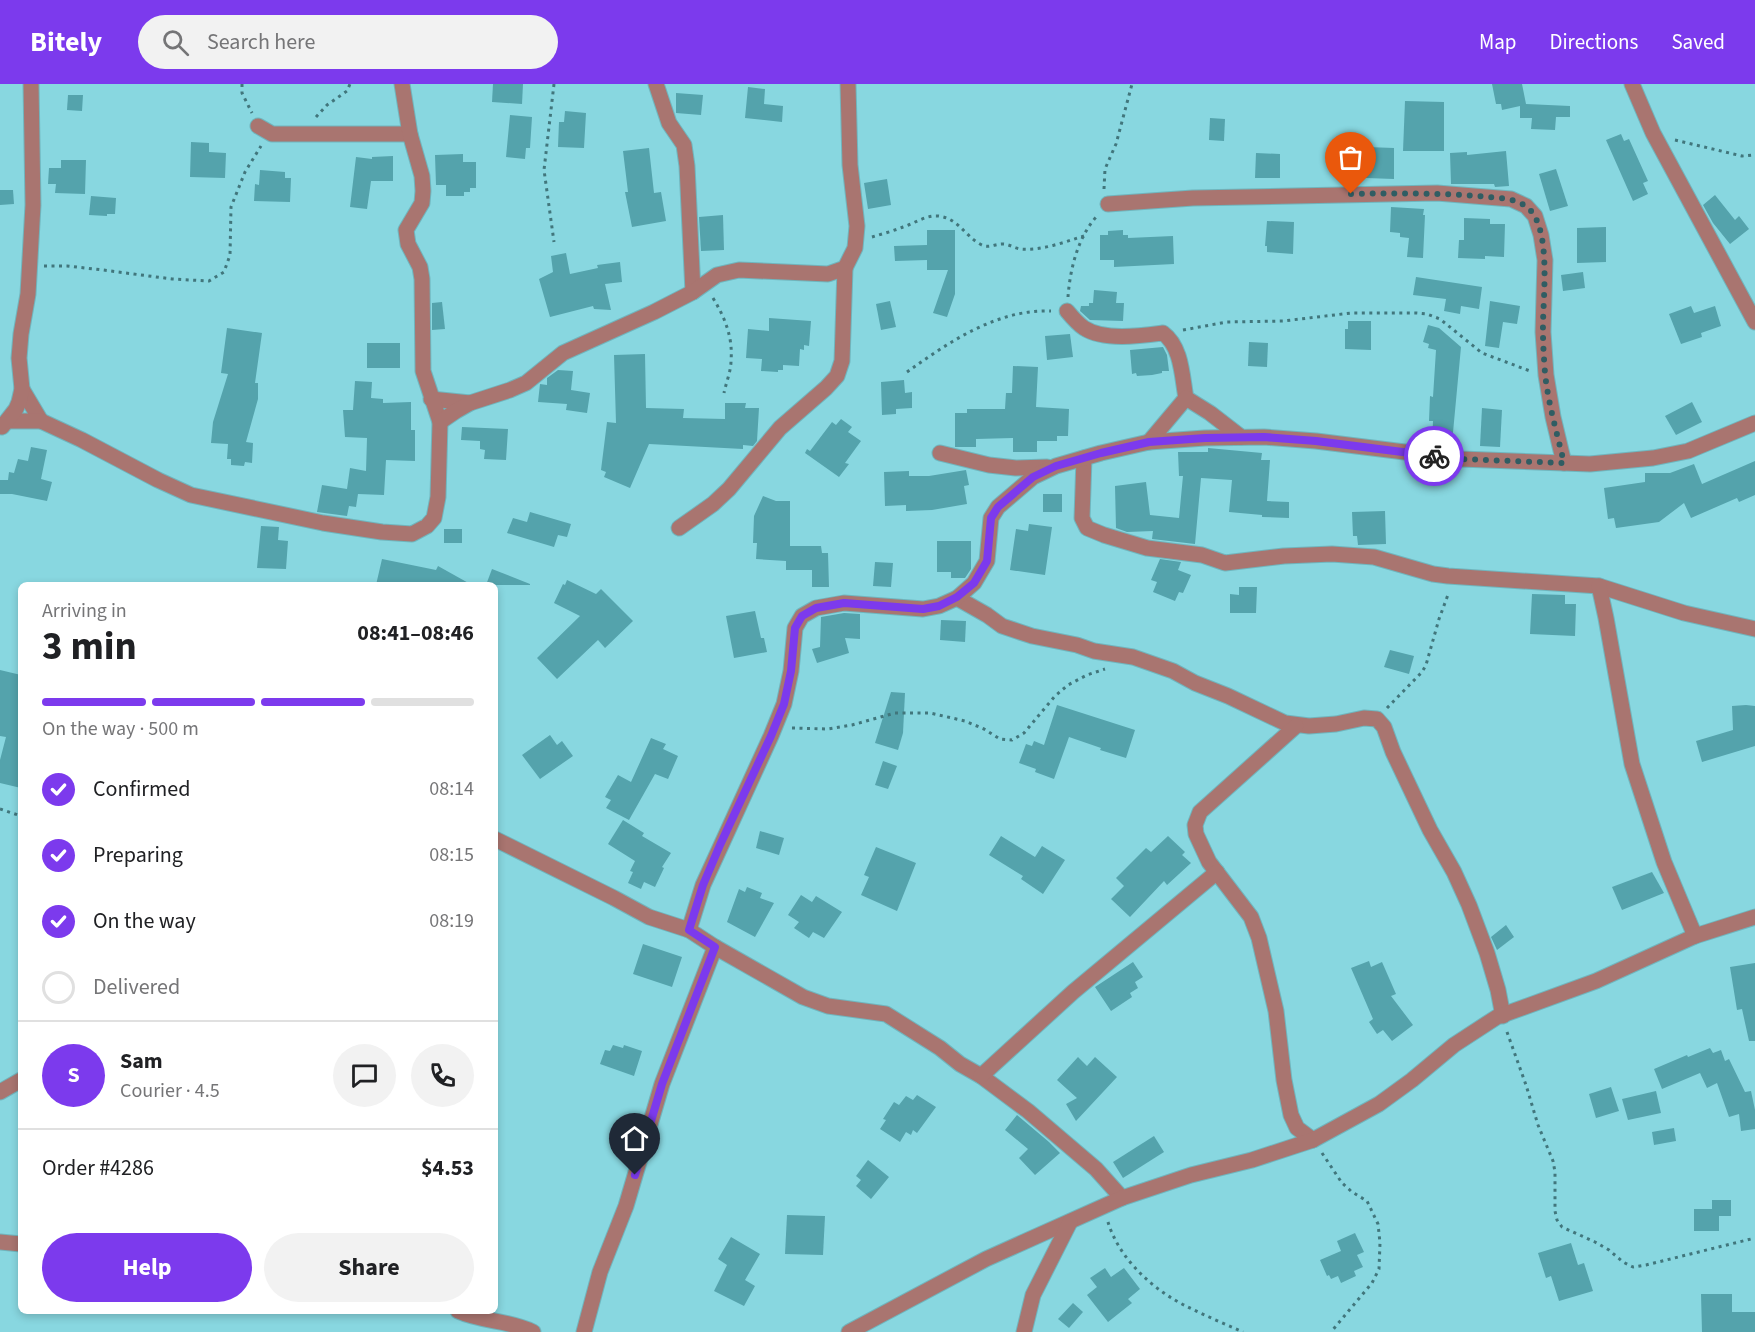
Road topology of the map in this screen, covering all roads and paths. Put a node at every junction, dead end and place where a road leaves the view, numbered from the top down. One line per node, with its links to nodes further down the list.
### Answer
1 (31, 84): 19 (street)
2 (242, 84): 9 (path)
3 (350, 84): 12 (path)
4 (402, 84): 13 (street)
5 (554, 84): 17 (path)
6 (656, 84): 21 (street)
7 (848, 84): 18 (street)
8 (1632, 84): 10 (street)
9 (258, 126): 11 (street)
10 (1653, 133): 14 (path); 23 (street)
11 (272, 134): 12 (street); 19 (path)
12 (301, 134): 13 (street)
13 (410, 134): 30 (street)
14 (1755, 155)
15 (1108, 204): 26 (street)
16 (1084, 236): 18 (path)
17 (554, 242)
18 (856, 242): 20 (street)
19 (30, 266): 27 (street)
20 (845, 268): 21 (street); 42 (street)
21 (699, 288): 28 (path); 31 (street)
22 (1067, 311): 24 (street); 25 (path)
23 (1755, 322)
24 (1163, 333): 26 (path); 29 (street)
25 (907, 372)
26 (1546, 375): 40 (street)
27 (22, 389): 32 (street); 35 (street)
28 (724, 393)
29 (1186, 398): 36 (street); 37 (street)
30 (431, 399): 31 (street); 33 (street)
31 (470, 403): 33 (street)
32 (41, 421): 33 (street); 35 (street)
33 (440, 422)
34 (1755, 423): 40 (street)
35 (4, 425)
36 (1241, 437): 37 (street); 40 (street)
37 (1149, 442): 39 (street)
38 (940, 453): 41 (street)
39 (1084, 458): 41 (street); 43 (street)
40 (1564, 463)
41 (1056, 466): 45 (street)
42 (679, 528)
43 (1456, 577): 44 (street); 48 (path)
44 (1599, 586): 46 (street); 57 (street)
45 (957, 597): 49 (street); 50 (street)
46 (1755, 629)
47 (1113, 668): 49 (path)
48 (1377, 719): 50 (street); 59 (street)
49 (775, 724): 56 (street)
50 (1296, 726): 54 (street)
51 (0, 809): 52 (path)
52 (18, 815)
53 (498, 840): 56 (street)
54 (1217, 872): 60 (street); 63 (street)
55 (1755, 917): 57 (street)
56 (689, 930): 58 (street)
57 (1695, 936): 59 (street)
58 (715, 947): 60 (street); 72 (street)
59 (1503, 1016): 63 (street); 67 (path)
60 (981, 1076): 64 (street)
61 (18, 1082): 62 (street)
62 (0, 1092)
63 (1313, 1140): 64 (street); 76 (path)
64 (1122, 1198): 65 (street)
65 (1103, 1206): 66 (street); 75 (path)
66 (1070, 1222): 73 (street); 74 (street)
67 (1755, 1238)
68 (0, 1242): 69 (street)
69 (18, 1244)
70 (465, 1314): 71 (street)
71 (532, 1332)
72 (584, 1332)
73 (849, 1332)
74 (1024, 1332)
75 (1243, 1332)
76 (1332, 1332)

